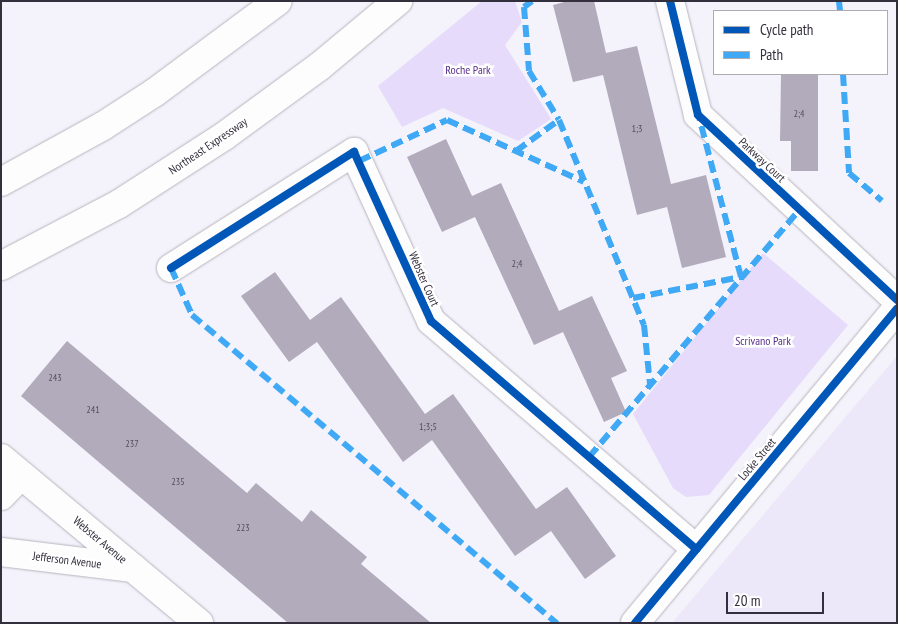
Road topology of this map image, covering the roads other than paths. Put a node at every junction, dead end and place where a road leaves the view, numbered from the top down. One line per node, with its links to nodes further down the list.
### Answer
1 (278, 1): 4 (main road)
2 (398, 1): 5 (main road, Northeast Expressway)
3 (670, 1): 7 (main road, Parkway Court)
4 (1, 182)
5 (1, 266)
6 (171, 268): 11 (main road, Webster Court)
7 (897, 300)
8 (897, 309): 11 (main road, Locke Street)
9 (11, 466): 10 (main road); 13 (main road, Webster Avenue)
10 (1, 496)
11 (696, 549): 15 (main road, Locke Street)
12 (1, 552): 13 (main road, Jefferson Avenue)
13 (133, 568): 14 (main road, Webster Avenue)
14 (198, 623)
15 (636, 623)

